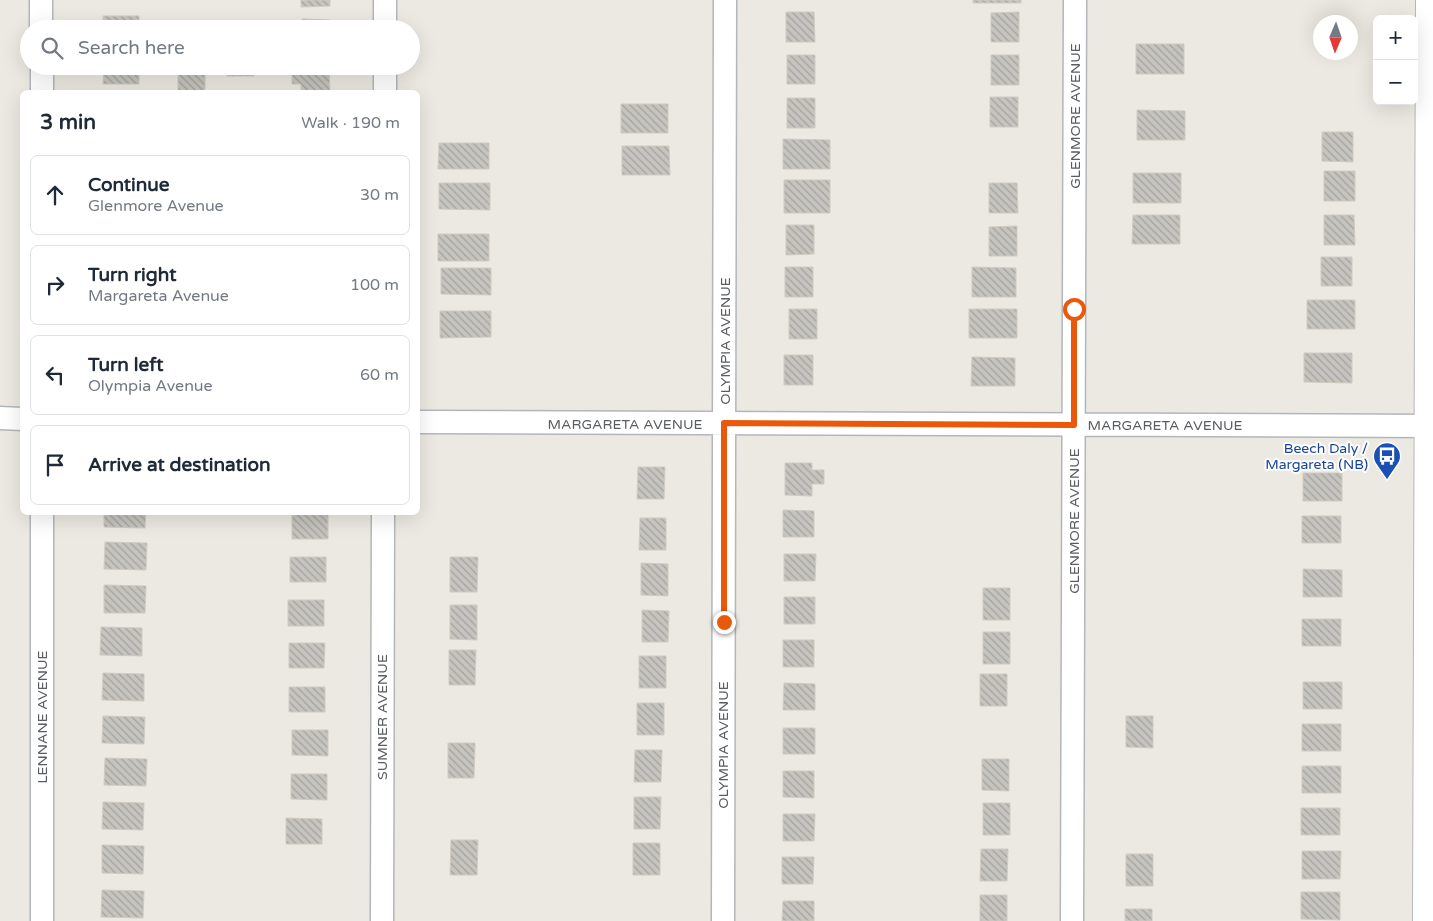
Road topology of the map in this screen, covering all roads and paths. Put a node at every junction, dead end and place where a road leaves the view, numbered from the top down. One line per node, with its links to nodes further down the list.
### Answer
1 (41, 0): 6 (street)
2 (385, 0): 7 (street)
3 (725, 0): 15 (street, OLYMPIA AVENUE)
4 (1075, 0): 16 (street, GLENMORE AVENUE)
5 (1430, 0): 17 (main road)
6 (41, 20)
7 (385, 20)
8 (42, 75): 10 (street)
9 (385, 75): 11 (street)
10 (42, 90)
11 (385, 90)
12 (0, 418): 13 (street)
13 (20, 419)
14 (420, 422): 15 (street, MARGARETA AVENUE)
15 (724, 423): 16 (street, MARGARETA AVENUE); 22 (street, OLYMPIA AVENUE)
16 (1074, 425): 17 (street, MARGARETA AVENUE); 23 (street, GLENMORE AVENUE)
17 (1431, 426): 24 (main road)
18 (42, 515): 20 (street, LENNANE AVENUE)
19 (383, 515): 21 (street, SUMNER AVENUE)
20 (42, 921)
21 (382, 921)
22 (723, 921)
23 (1072, 921)
24 (1427, 921)

